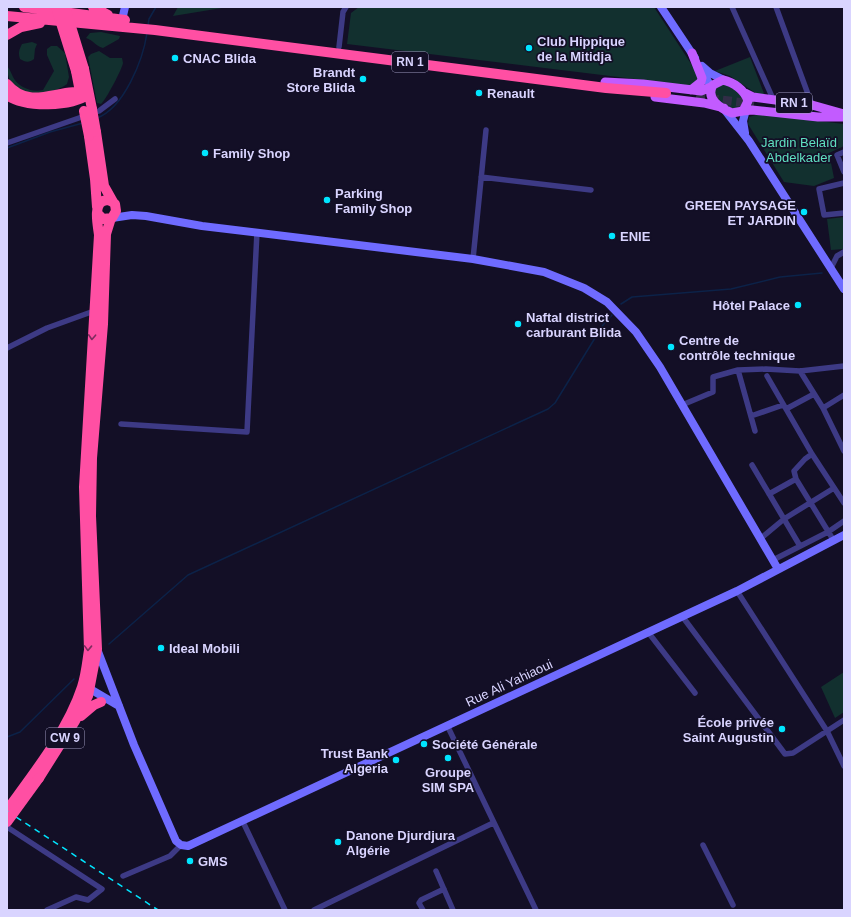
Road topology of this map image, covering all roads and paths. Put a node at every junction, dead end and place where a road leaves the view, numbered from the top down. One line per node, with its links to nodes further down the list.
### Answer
1 (24, 7): 11 (highway, RN 1)
2 (56, 7): 18 (highway, bridge)
3 (65, 7): 18 (highway, bridge)
4 (93, 7): 11 (highway)
5 (125, 7): 11 (main road)
6 (346, 7): 16 (street)
7 (662, 7): 17 (main road)
8 (732, 7): 30 (street)
9 (776, 7): 31 (street)
10 (7, 16): 12 (highway, RN 1)
11 (118, 19): 13 (highway, RN 1)
12 (56, 21): 13 (highway, RN 1); 15 (highway)
13 (140, 25): 14 (highway, RN 1)
14 (156, 27): 16 (highway, RN 1); 21 (highway, RN 1)
15 (7, 35)
16 (339, 47): 21 (highway, RN 1)
17 (692, 53): 19 (main road); 22 (main road); 24 (main road)
18 (80, 70): 27 (highway); 28 (highway)
19 (726, 81): 22 (main road); 25 (main road)
20 (7, 84): 27 (highway)
21 (605, 85): 23 (highway, RN 1); 24 (main road, RN 1); 33 (main road, RN 1)
22 (711, 87): 24 (main road, RN 1); 33 (main road)
23 (666, 93): 24 (main road, RN 1)
24 (694, 93)
25 (745, 93): 30 (main road, RN 1); 32 (main road)
26 (7, 95): 28 (highway)
27 (63, 95): 28 (highway)
28 (84, 95): 36 (highway, bridge)
29 (115, 98): 38 (street)
30 (774, 101): 31 (main road, RN 1)
31 (812, 105): 34 (main road, RN 1)
32 (748, 107): 33 (main road); 34 (main road, RN 1); 37 (main road)
33 (724, 108): 37 (main road)
34 (844, 115)
35 (486, 130): 41 (street)
36 (92, 134): 44 (highway); 45 (highway)
37 (749, 141): 52 (main road)
38 (7, 143)
39 (844, 152): 40 (street)
40 (844, 172)
41 (481, 177): 43 (street); 51 (street)
42 (844, 184): 46 (street)
43 (591, 190)
44 (114, 203): 45 (highway); 47 (main road); 48 (highway)
45 (97, 211): 48 (highway); 54 (highway)
46 (844, 213)
47 (132, 215): 48 (main road); 49 (main road)
48 (112, 218): 88 (highway)
49 (257, 232): 51 (main road); 66 (street)
50 (844, 252): 52 (street)
51 (473, 259): 62 (main road)
52 (831, 268): 53 (main road)
53 (844, 289)
54 (94, 311): 55 (street); 89 (highway, one-way to 89)
55 (7, 348)
56 (844, 366): 58 (street)
57 (738, 370): 58 (street); 62 (street); 65 (street)
58 (800, 371): 60 (street)
59 (766, 376): 63 (street)
60 (814, 394): 63 (street); 64 (street)
61 (844, 395): 64 (street)
62 (682, 405): 80 (main road)
63 (784, 407): 65 (street); 69 (street)
64 (823, 408): 68 (street)
65 (751, 416): 67 (street)
66 (121, 424)
67 (755, 431)
68 (844, 451)
69 (812, 454): 71 (street); 72 (street)
70 (752, 465): 73 (street)
71 (796, 478): 73 (street); 75 (street)
72 (834, 488): 74 (street); 75 (street)
73 (769, 494): 76 (street)
74 (844, 503)
75 (812, 504): 76 (street); 78 (street)
76 (784, 519): 80 (street); 82 (street)
77 (844, 521): 78 (street)
78 (828, 532): 81 (street); 82 (street)
79 (844, 536): 81 (main road, Rue Ali Yahiaoui)
80 (760, 539): 83 (main road)
81 (834, 541): 84 (main road, Rue Ali Yahiaoui)
82 (800, 546): 83 (street)
83 (773, 560): 84 (main road)
84 (778, 569): 85 (main road, Rue Ali Yahiaoui)
85 (737, 590): 86 (main road, Rue Ali Yahiaoui); 96 (street)
86 (682, 616): 87 (main road, Rue Ali Yahiaoui); 96 (street)
87 (648, 632): 90 (street); 95 (main road, Rue Ali Yahiaoui)
88 (97, 649): 89 (highway); 92 (main road)
89 (85, 690): 91 (main road); 92 (main road); 94 (highway, CW 9); 98 (highway)
90 (695, 693)
91 (101, 702): 92 (main road); 94 (highway)
92 (118, 706): 104 (main road)
93 (844, 720): 96 (street)
94 (75, 721): 98 (highway, CW 9)
95 (447, 725): 101 (main road, Rue Ali Yahiaoui); 102 (street)
96 (827, 731): 97 (street)
97 (844, 766)
98 (36, 776): 99 (highway, CW 9); 100 (highway, CW 9, bridge)
99 (7, 810)
100 (7, 822)
101 (243, 822): 104 (main road, Rue Ali Yahiaoui); 112 (street)
102 (493, 823): 110 (street); 116 (street)
103 (7, 827): 111 (street)
104 (181, 845): 107 (street)
105 (703, 845): 109 (street)
106 (436, 870): 108 (street)
107 (123, 876)
108 (444, 889): 114 (street); 115 (street)
109 (732, 905)
110 (325, 908): 113 (street)
111 (47, 910)
112 (285, 910)
113 (314, 910)
114 (423, 910)
115 (453, 910)
116 (536, 910)

